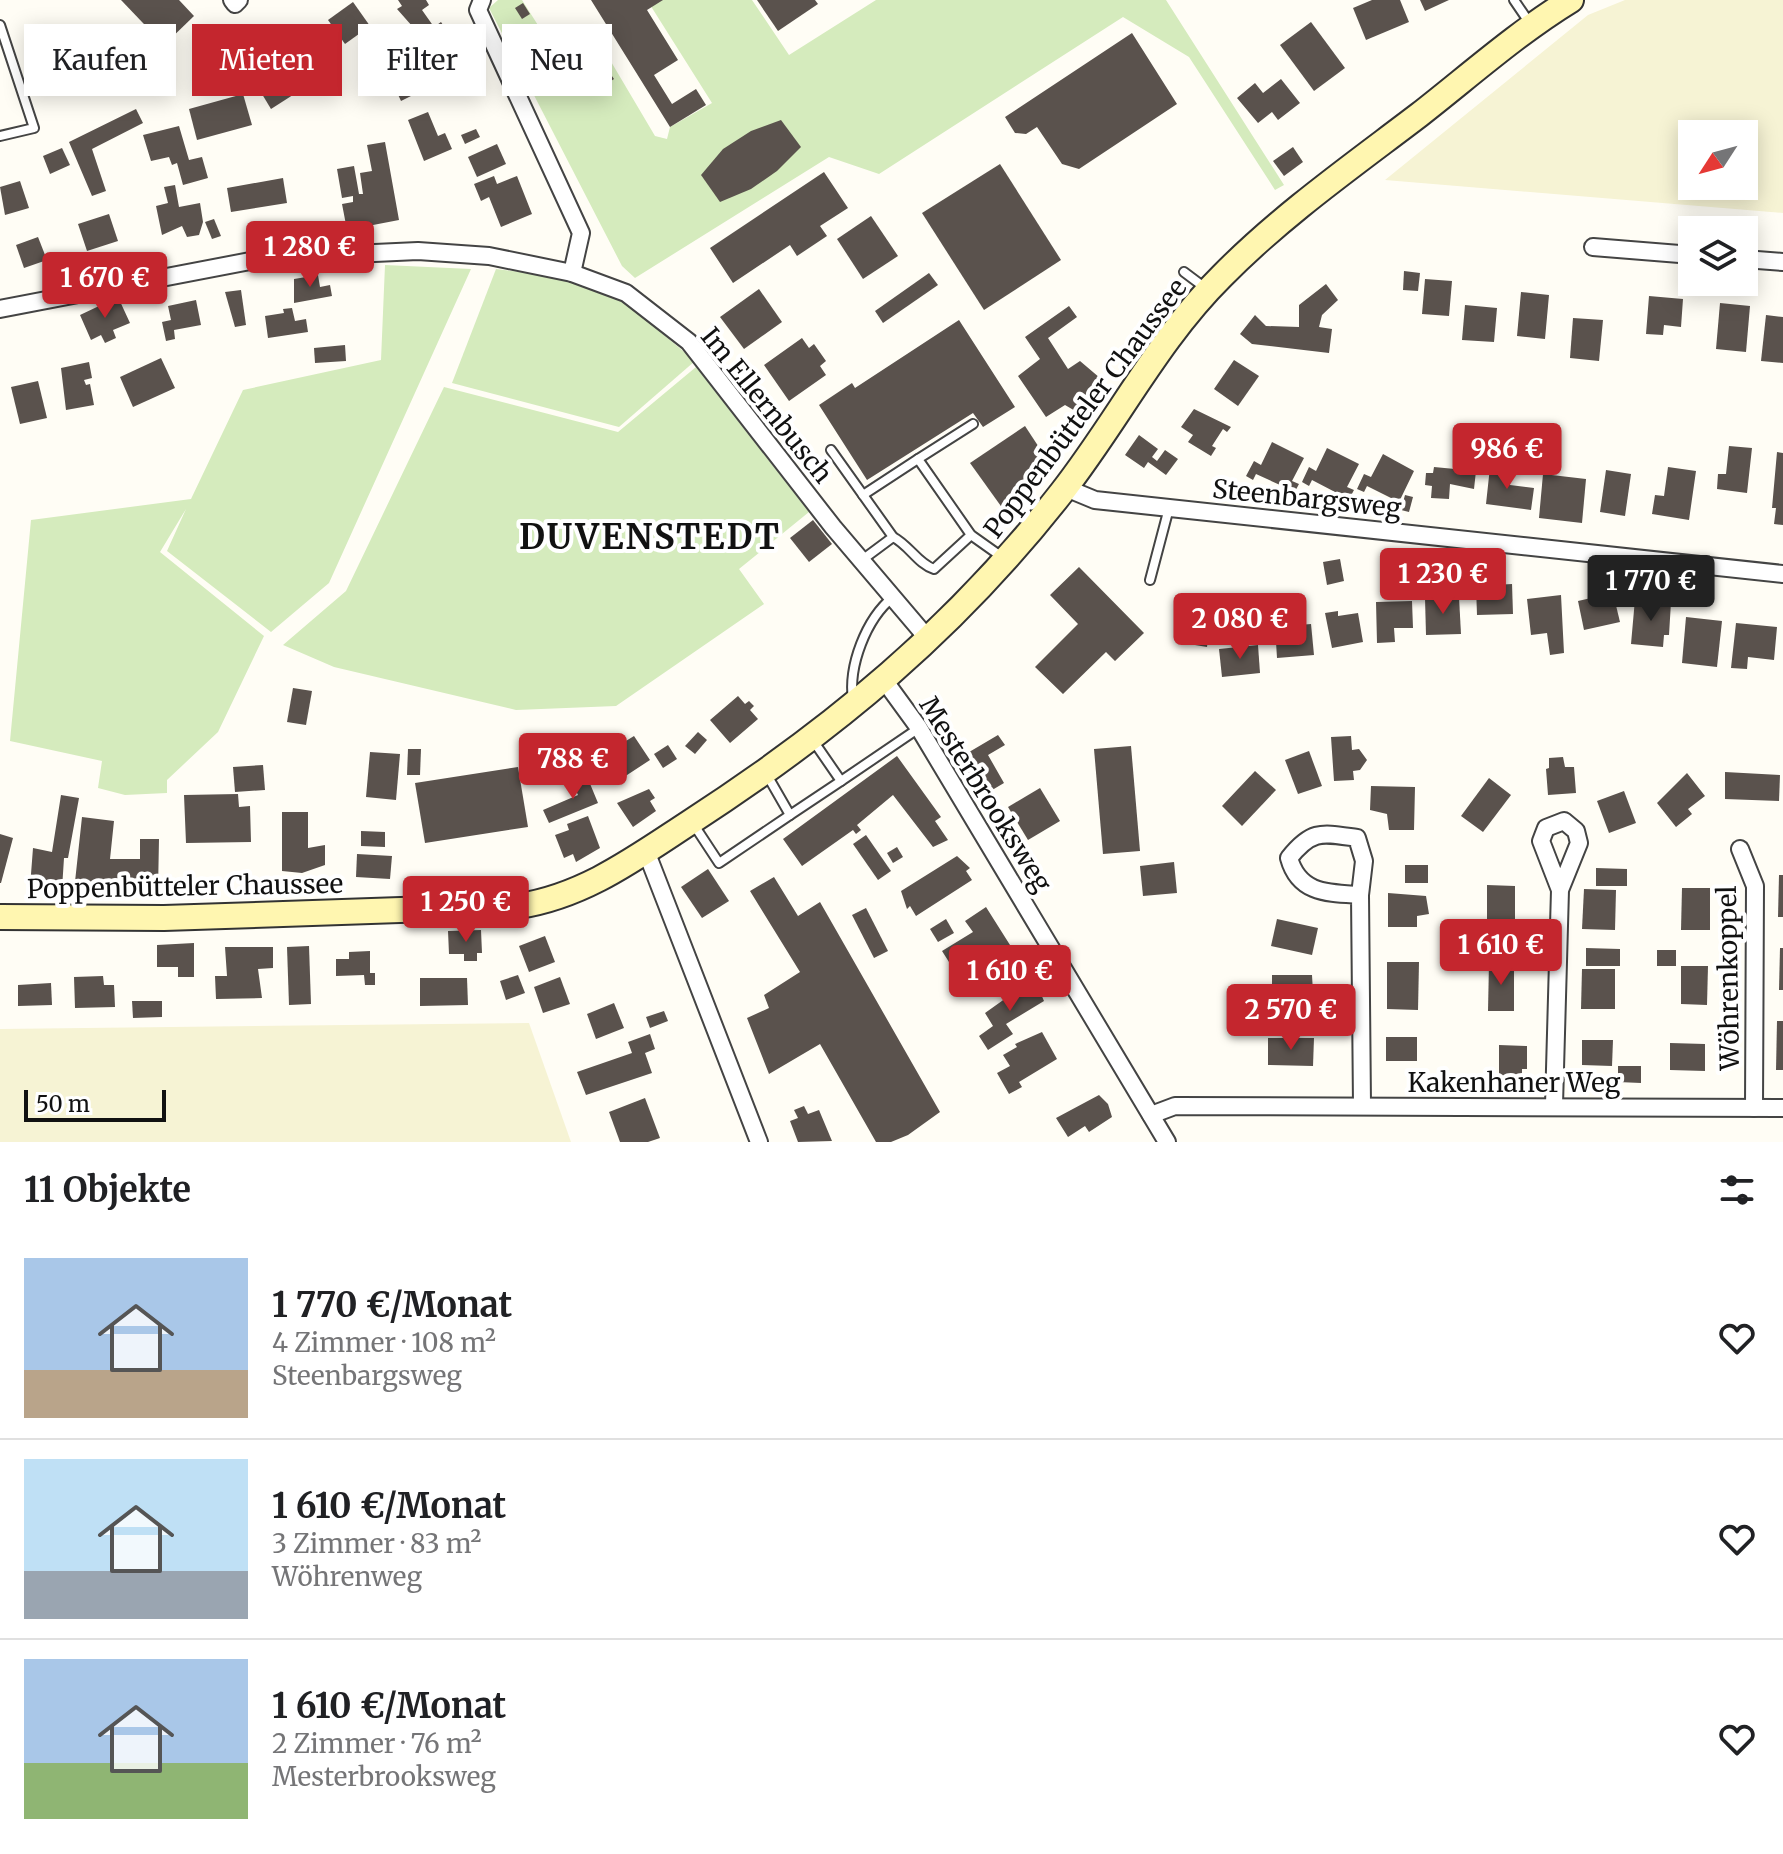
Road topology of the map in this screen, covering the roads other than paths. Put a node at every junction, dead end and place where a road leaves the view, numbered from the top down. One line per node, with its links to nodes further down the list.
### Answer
1 (232, 0): 2 (street)
2 (239, 0)
3 (482, 0): 14 (street)
4 (1514, 0): 7 (lane)
5 (1571, 0): 7 (main road, Poppenbütteler Chaussee)
6 (0, 25): 8 (lane)
7 (1532, 26): 15 (main road, Poppenbütteler Chaussee)
8 (0, 136)
9 (1593, 247): 10 (street)
10 (1678, 254)
11 (1758, 260): 12 (street)
12 (1783, 262)
13 (1184, 272): 15 (lane)
14 (572, 273): 16 (street, Im Ellernbusch); 26 (street, Im Ellernbusch)
15 (1208, 290): 20 (main road, Poppenbütteler Chaussee)
16 (0, 309)
17 (973, 424): 19 (lane)
18 (831, 450): 21 (lane)
19 (918, 459): 21 (lane); 23 (lane)
20 (1066, 488): 22 (street, Steenbargsweg); 25 (main road, Poppenbütteler Chaussee)
21 (863, 495): 24 (lane)
22 (1169, 507): 27 (street, Steenbargsweg); 28 (lane)
23 (971, 535): 24 (lane); 25 (lane)
24 (893, 537): 26 (lane)
25 (1006, 559): 30 (main road, Poppenbütteler Chaussee)
26 (862, 560): 29 (street, Im Ellernbusch)
27 (1783, 574)
28 (1150, 580)
29 (893, 597): 30 (street, Im Ellernbusch); 32 (lane)
30 (929, 640): 31 (main road, Poppenbütteler Chaussee)
31 (884, 680): 32 (main road, Poppenbütteler Chaussee); 33 (street, Mesterbrooksweg)
32 (854, 706): 34 (main road, Poppenbütteler Chaussee)
33 (919, 728): 36 (lane); 48 (street, Mesterbrooksweg)
34 (811, 739): 35 (main road, Poppenbütteler Chaussee); 36 (lane)
35 (766, 773): 37 (lane); 38 (main road, Poppenbütteler Chaussee)
36 (841, 781): 37 (lane)
37 (790, 815): 38 (lane)
38 (692, 821): 40 (main road, Poppenbütteler Chaussee)
39 (1740, 849): 46 (street, Wöhrenkoppel)
40 (646, 851): 43 (main road, Poppenbütteler Chaussee); 49 (street)
41 (1560, 890): 45 (street)
42 (1360, 895): 42 (street); 44 (street)
43 (0, 917)
44 (1362, 1105): 45 (street, Kakenhaner Weg); 48 (street, Kakenhaner Weg)
45 (1554, 1105): 46 (street, Kakenhaner Weg)
46 (1754, 1108): 47 (street, Kakenhaner Weg)
47 (1783, 1108)
48 (1151, 1115): 50 (street, Mesterbrooksweg)
49 (757, 1141)
50 (1167, 1142)

